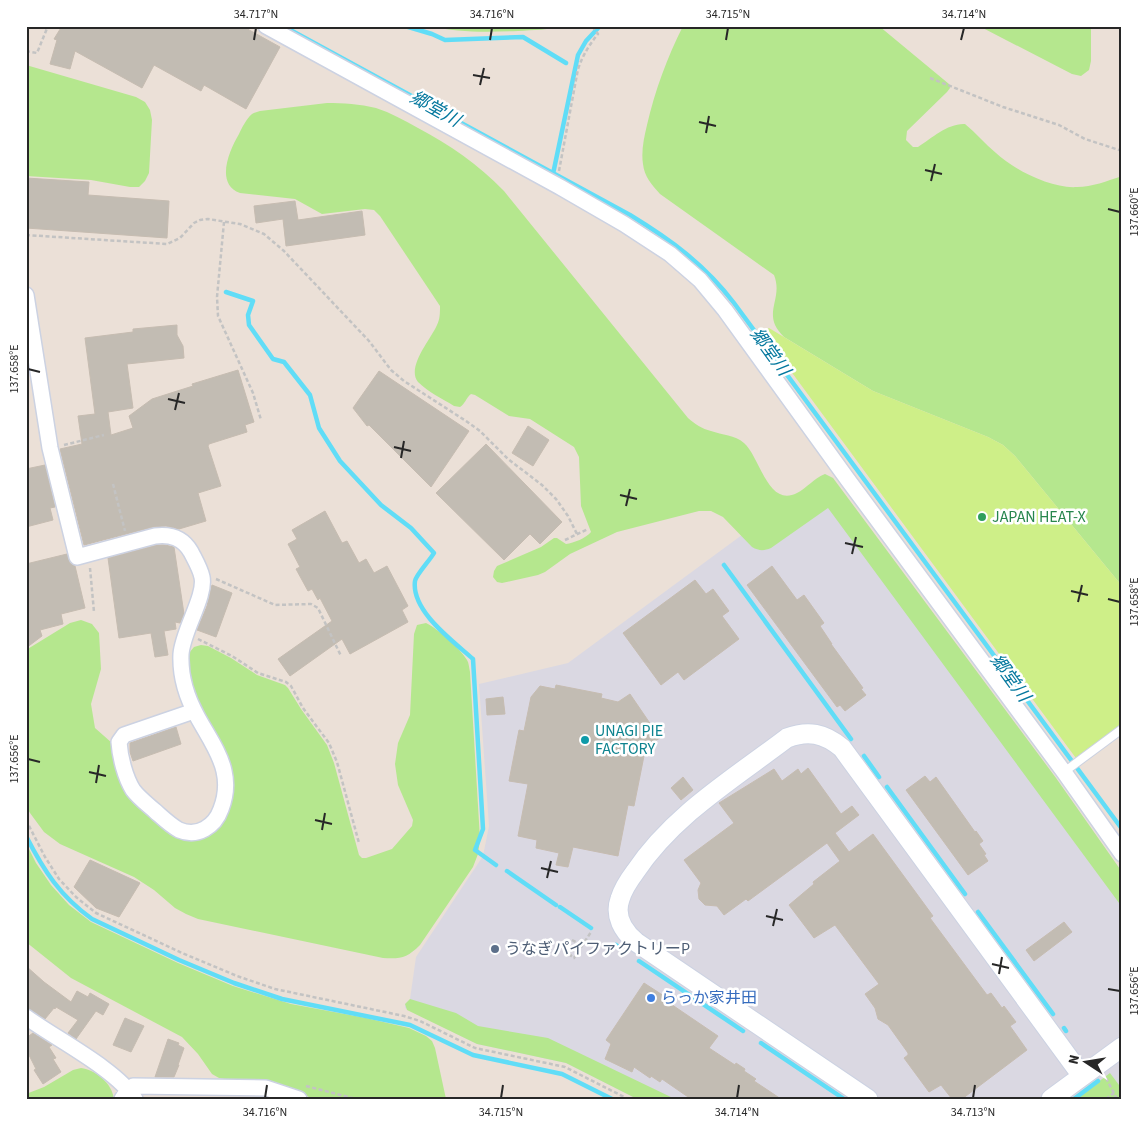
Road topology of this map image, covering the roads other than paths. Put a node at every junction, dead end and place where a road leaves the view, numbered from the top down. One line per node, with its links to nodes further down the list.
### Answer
1 (266, 26): 5 (street)
2 (26, 295): 3 (street)
3 (194, 711): 3 (street)
4 (1122, 729): 5 (lane)
5 (1067, 770): 6 (street)
6 (1122, 854)
7 (29, 1024): 10 (street)
8 (1122, 1047): 9 (street)
9 (1082, 1076): 12 (street); 13 (street)
10 (128, 1096): 11 (street)
11 (299, 1099)
12 (868, 1099)
13 (1051, 1099)

